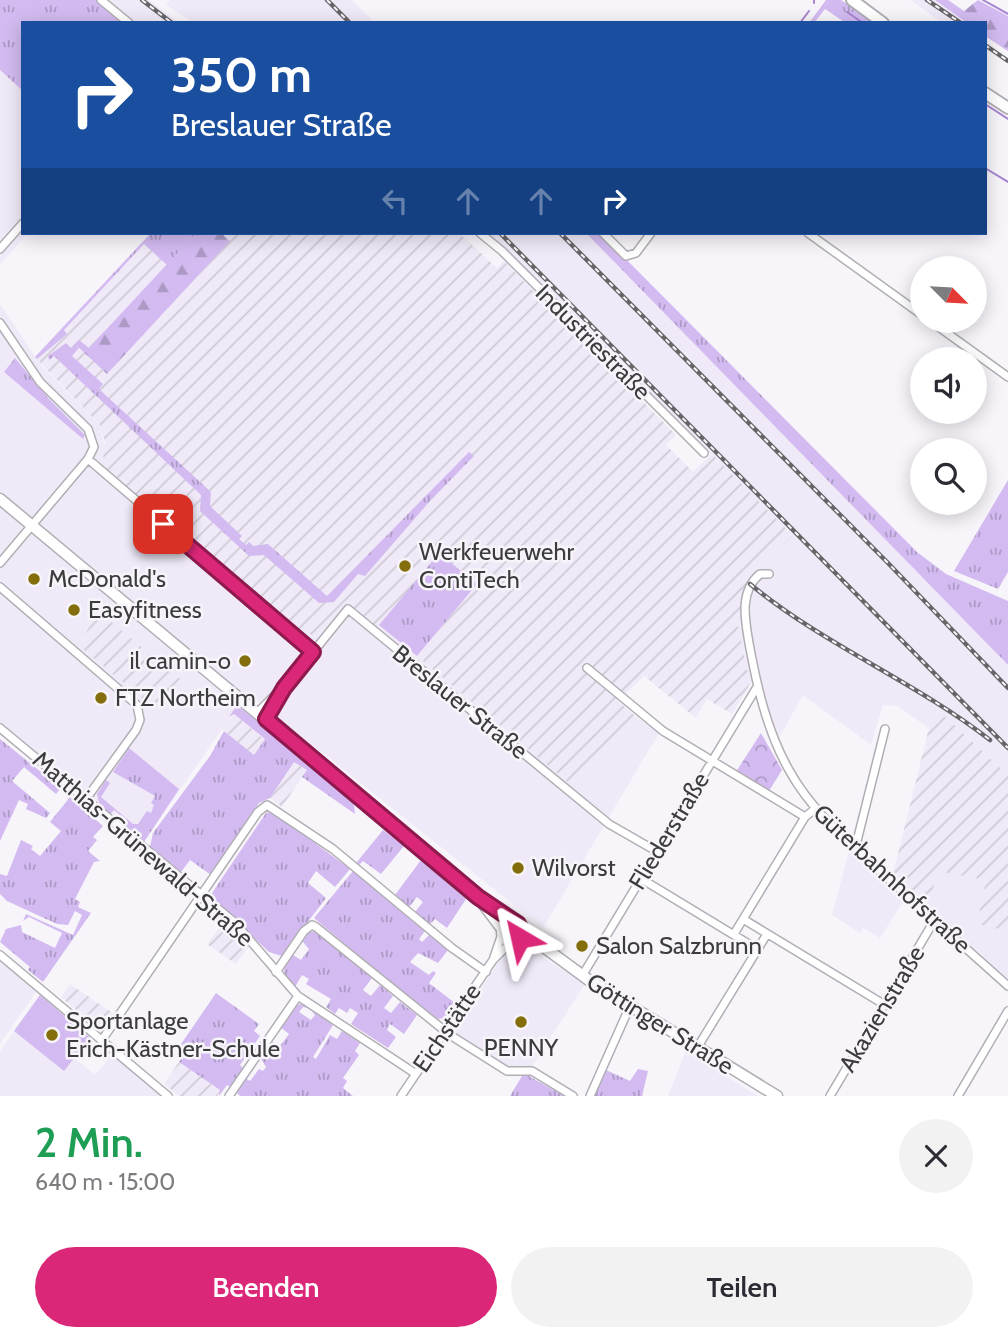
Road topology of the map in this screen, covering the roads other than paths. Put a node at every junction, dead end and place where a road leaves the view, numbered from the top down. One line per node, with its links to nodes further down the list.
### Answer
1 (101, 0): 3 (street)
2 (852, 0): 4 (main road)
3 (127, 21)
4 (880, 21)
5 (987, 94): 6 (main road)
6 (1008, 108)
7 (21, 225): 12 (street)
8 (482, 235): 17 (street, Industriestraße)
9 (605, 235): 10 (street)
10 (650, 235)
11 (811, 235): 13 (street)
12 (0, 249)
13 (910, 306)
14 (0, 323): 18 (street)
15 (947, 333): 16 (street)
16 (1008, 377)
17 (704, 453)
18 (88, 459): 20 (street); 24 (street)
19 (0, 499): 20 (main road, Göttinger Straße)
20 (32, 526): 21 (street); 27 (main road, Göttinger Straße)
21 (0, 563)
22 (769, 574): 26 (street, Güterbahnhofstraße)
23 (0, 587): 31 (street)
24 (313, 652): 27 (street, Breslauer Straße); 35 (street, Breslauer Straße)
25 (587, 668): 30 (street)
26 (757, 687): 30 (street, Fliederstraße); 32 (street, Güterbahnhofstraße)
27 (262, 716): 38 (main road, Göttinger Straße)
28 (0, 728): 31 (street, Matthias-Grünewald-Straße)
29 (885, 729): 34 (street)
30 (711, 761): 33 (street); 35 (street, Fliederstraße)
31 (86, 799): 37 (street, Matthias-Grünewald-Straße)
32 (816, 808): 33 (street); 34 (street, Güterbahnhofstraße)
33 (806, 817): 39 (street)
34 (855, 849): 40 (street, Güterbahnhofstraße)
35 (656, 851): 36 (street, Fliederstraße)
36 (640, 878): 43 (street); 51 (street, Fliederstraße)
37 (202, 895): 49 (street, Matthias-Grünewald-Straße); 50 (street); 58 (street)
38 (478, 897): 41 (main road, Göttinger Straße); 42 (main road, Göttinger Straße)
39 (743, 919): 43 (street); 44 (street)
40 (934, 921): 52 (street, Güterbahnhofstraße); 54 (street, Akazienstraße)
41 (513, 922): 42 (main road); 45 (main road, Göttinger Straße)
42 (502, 932): 45 (main road, Göttinger Straße); 48 (street, Eichstätte)
43 (734, 934): 46 (street)
44 (767, 934): 46 (street); 54 (street)
45 (517, 937): 48 (street, Eichstätte); 51 (main road, Göttinger Straße)
46 (757, 949): 59 (street)
47 (0, 955): 58 (street)
48 (493, 960): 50 (street, Eichstätte)
49 (275, 972): 53 (street, Matthias-Grünewald-Straße); 57 (street)
50 (486, 972): 57 (street, Eichstätte)
51 (582, 976): 55 (main road, Göttinger Straße)
52 (1008, 986)
53 (298, 996): 60 (street, Matthias-Grünewald-Straße); 62 (street)
54 (885, 1005): 67 (street, Akazienstraße)
55 (630, 1006): 59 (main road, Göttinger Straße); 65 (street)
56 (1008, 1011): 68 (street)
57 (445, 1030): 60 (street, Eichstätte); 64 (street)
58 (102, 1040): 61 (street)
59 (697, 1048): 66 (main road, Göttinger Straße)
60 (416, 1074): 63 (street, Eichstätte)
61 (168, 1096)
62 (229, 1096)
63 (401, 1096)
64 (573, 1096)
65 (590, 1096)
66 (776, 1096)
67 (830, 1096)
68 (958, 1096)

